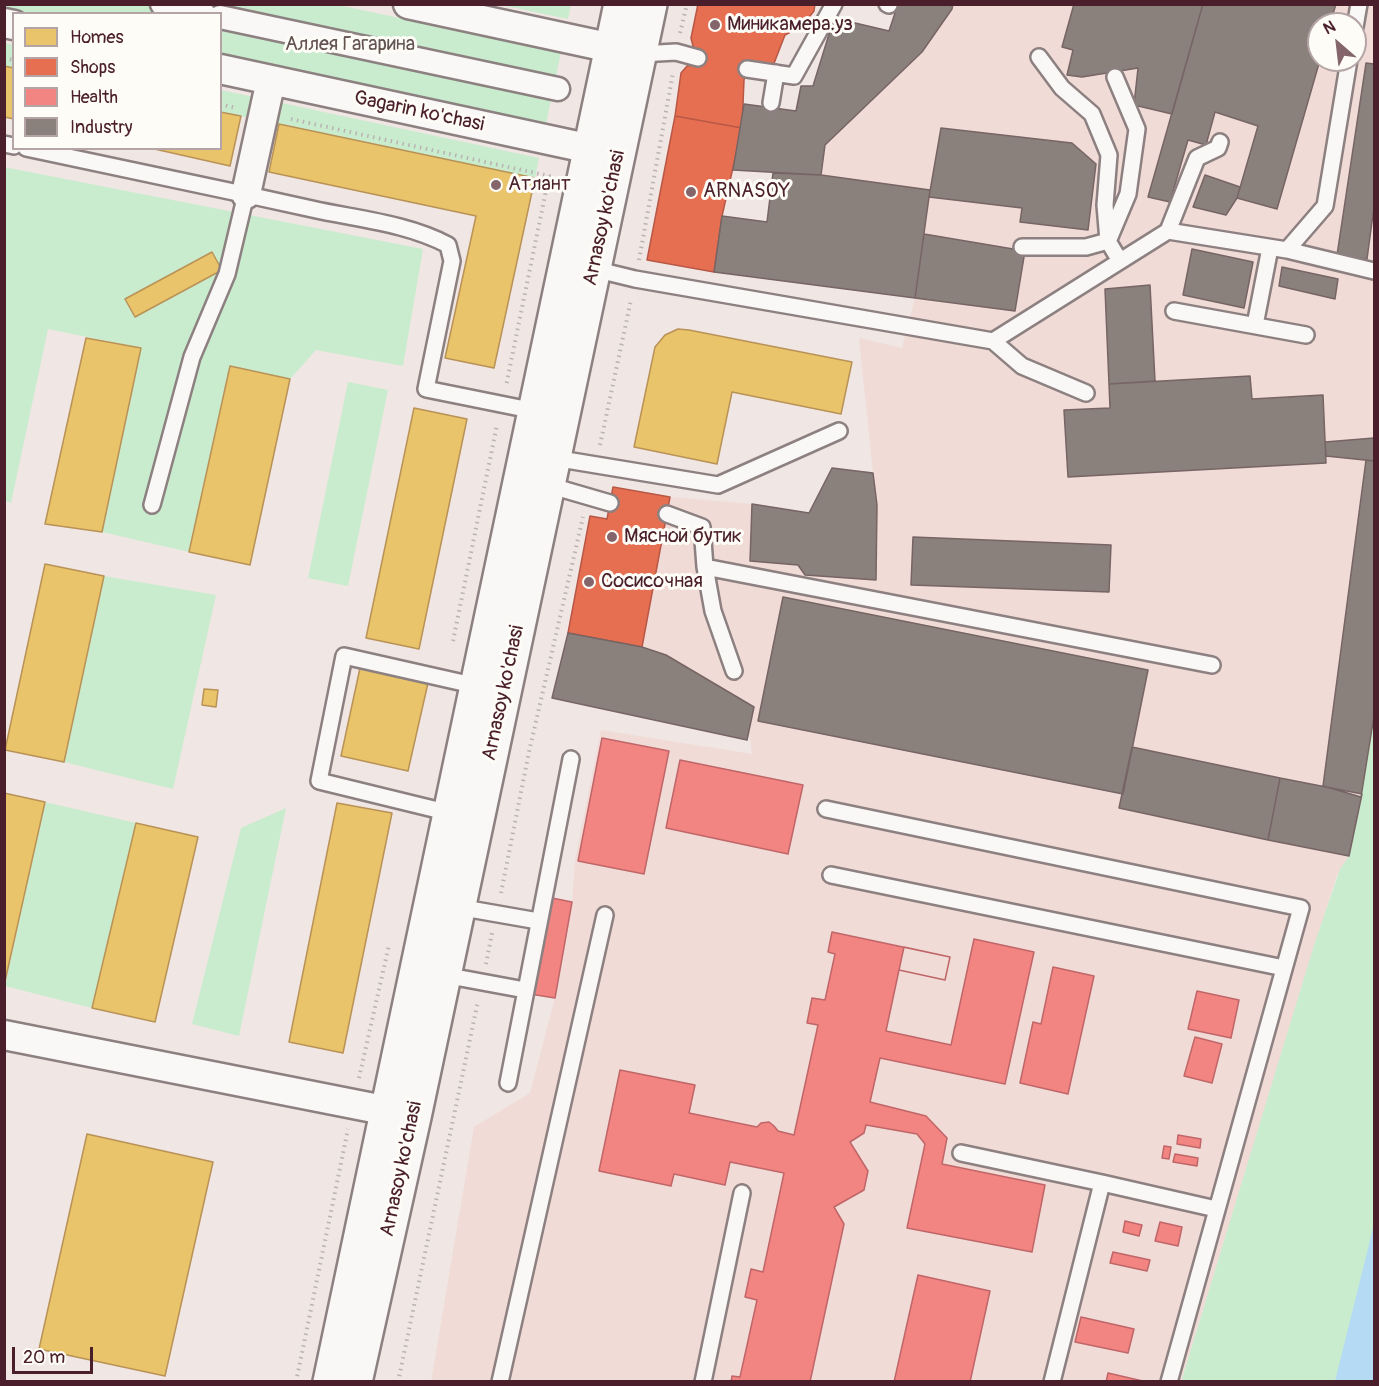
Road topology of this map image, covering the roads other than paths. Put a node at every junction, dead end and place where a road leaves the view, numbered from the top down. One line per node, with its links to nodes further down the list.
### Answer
1 (162, 4): 6 (street)
2 (408, 4): 8 (street)
3 (621, 4): 8 (main road, Arnasoy ko'chasi)
4 (650, 4): 8 (main road, Arnasoy ko'chasi)
5 (834, 4): 14 (lane)
6 (196, 12)
7 (222, 17): 17 (street)
8 (626, 51): 10 (lane); 21 (main road, Arnasoy ko'chasi)
9 (1039, 57): 24 (lane)
10 (698, 58)
11 (222, 69): 16 (street, Gagarin ko'chasi)
12 (747, 69): 14 (lane)
13 (1347, 72): 27 (lane)
14 (776, 74): 18 (lane)
15 (1115, 77): 24 (lane)
16 (271, 80): 21 (street, Gagarin ko'chasi); 22 (street)
17 (558, 89)
18 (771, 103)
19 (1220, 142): 23 (lane)
20 (36, 150): 22 (lane)
21 (604, 153): 29 (main road, Arnasoy ko'chasi); 36 (main road, Arnasoy ko'chasi)
22 (246, 194): 36 (lane); 40 (lane)
23 (1168, 231): 26 (lane); 28 (lane)
24 (1108, 241): 25 (lane); 28 (lane)
25 (1022, 247)
26 (1270, 248): 27 (lane); 32 (lane)
27 (1287, 250): 30 (lane)
28 (1120, 261): 34 (lane)
29 (594, 269): 34 (lane); 38 (main road, Arnasoy ko'chasi)
30 (1374, 271)
31 (1174, 311): 32 (lane)
32 (1255, 326): 33 (lane)
33 (1306, 335)
34 (993, 341): 35 (lane)
35 (1086, 393)
36 (535, 411): 45 (main road, Arnasoy ko'chasi)
37 (839, 431): 38 (lane)
38 (551, 472): 39 (lane); 50 (main road, Arnasoy ko'chasi)
39 (610, 503)
40 (152, 505)
41 (667, 514): 42 (lane)
42 (705, 567): 43 (lane); 44 (lane)
43 (1212, 665)
44 (734, 670)
45 (477, 686): 48 (main road, Arnasoy ko'chasi); 48 (lane)
46 (571, 759): 52 (lane)
47 (826, 809): 53 (lane)
48 (450, 813): 58 (main road, Arnasoy ko'chasi)
49 (831, 875): 53 (lane)
50 (458, 907): 52 (lane); 54 (main road, Arnasoy ko'chasi)
51 (605, 915): 65 (lane)
52 (538, 921): 55 (lane)
53 (1284, 968): 62 (lane)
54 (444, 975): 55 (lane); 58 (main road, Arnasoy ko'chasi)
55 (525, 990): 57 (lane)
56 (4, 1035): 58 (street)
57 (508, 1083)
58 (401, 1114): 63 (main road, Arnasoy ko'chasi); 64 (main road, Arnasoy ko'chasi)
59 (961, 1153): 60 (lane)
60 (1102, 1183): 62 (lane); 67 (lane)
61 (742, 1192): 66 (lane)
62 (1216, 1209): 68 (lane)
63 (330, 1382)
64 (355, 1382)
65 (500, 1382)
66 (703, 1382)
67 (1052, 1382)
68 (1169, 1382)

